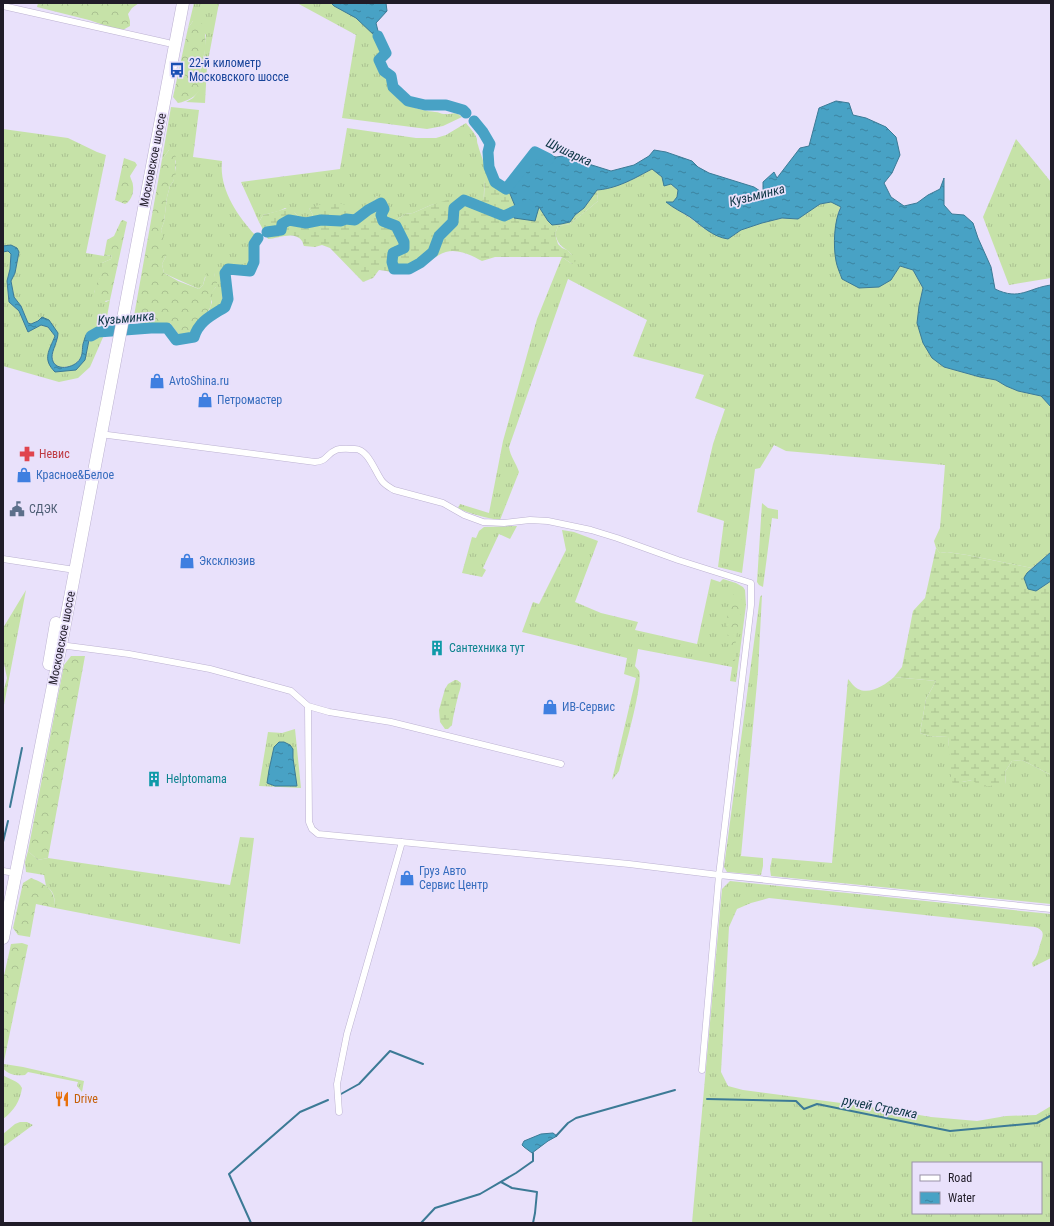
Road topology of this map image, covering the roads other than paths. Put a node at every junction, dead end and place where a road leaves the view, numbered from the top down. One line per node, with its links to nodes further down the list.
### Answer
1 (176, 3): 4 (highway, Московское шоссе)
2 (183, 3): 5 (highway, Московское шоссе)
3 (3, 6): 4 (street)
4 (168, 43): 5 (highway, Московское шоссе)
5 (119, 317): 6 (highway)
6 (115, 338): 7 (highway, Московское шоссе); 9 (highway, Московское шоссе)
7 (100, 434): 9 (highway, Московское шоссе); 15 (street)
8 (3, 559): 9 (street)
9 (71, 569): 10 (highway, Московское шоссе)
10 (57, 644): 11 (street); 14 (highway, Московское шоссе); 18 (highway, Московское шоссе)
11 (308, 706): 12 (street); 13 (street)
12 (561, 764)
13 (402, 842): 15 (street); 20 (street)
14 (6, 871): 16 (highway, Московское шоссе)
15 (719, 875): 17 (street); 19 (street)
16 (3, 903)
17 (1051, 909)
18 (3, 938)
19 (702, 1070)
20 (339, 1112)

